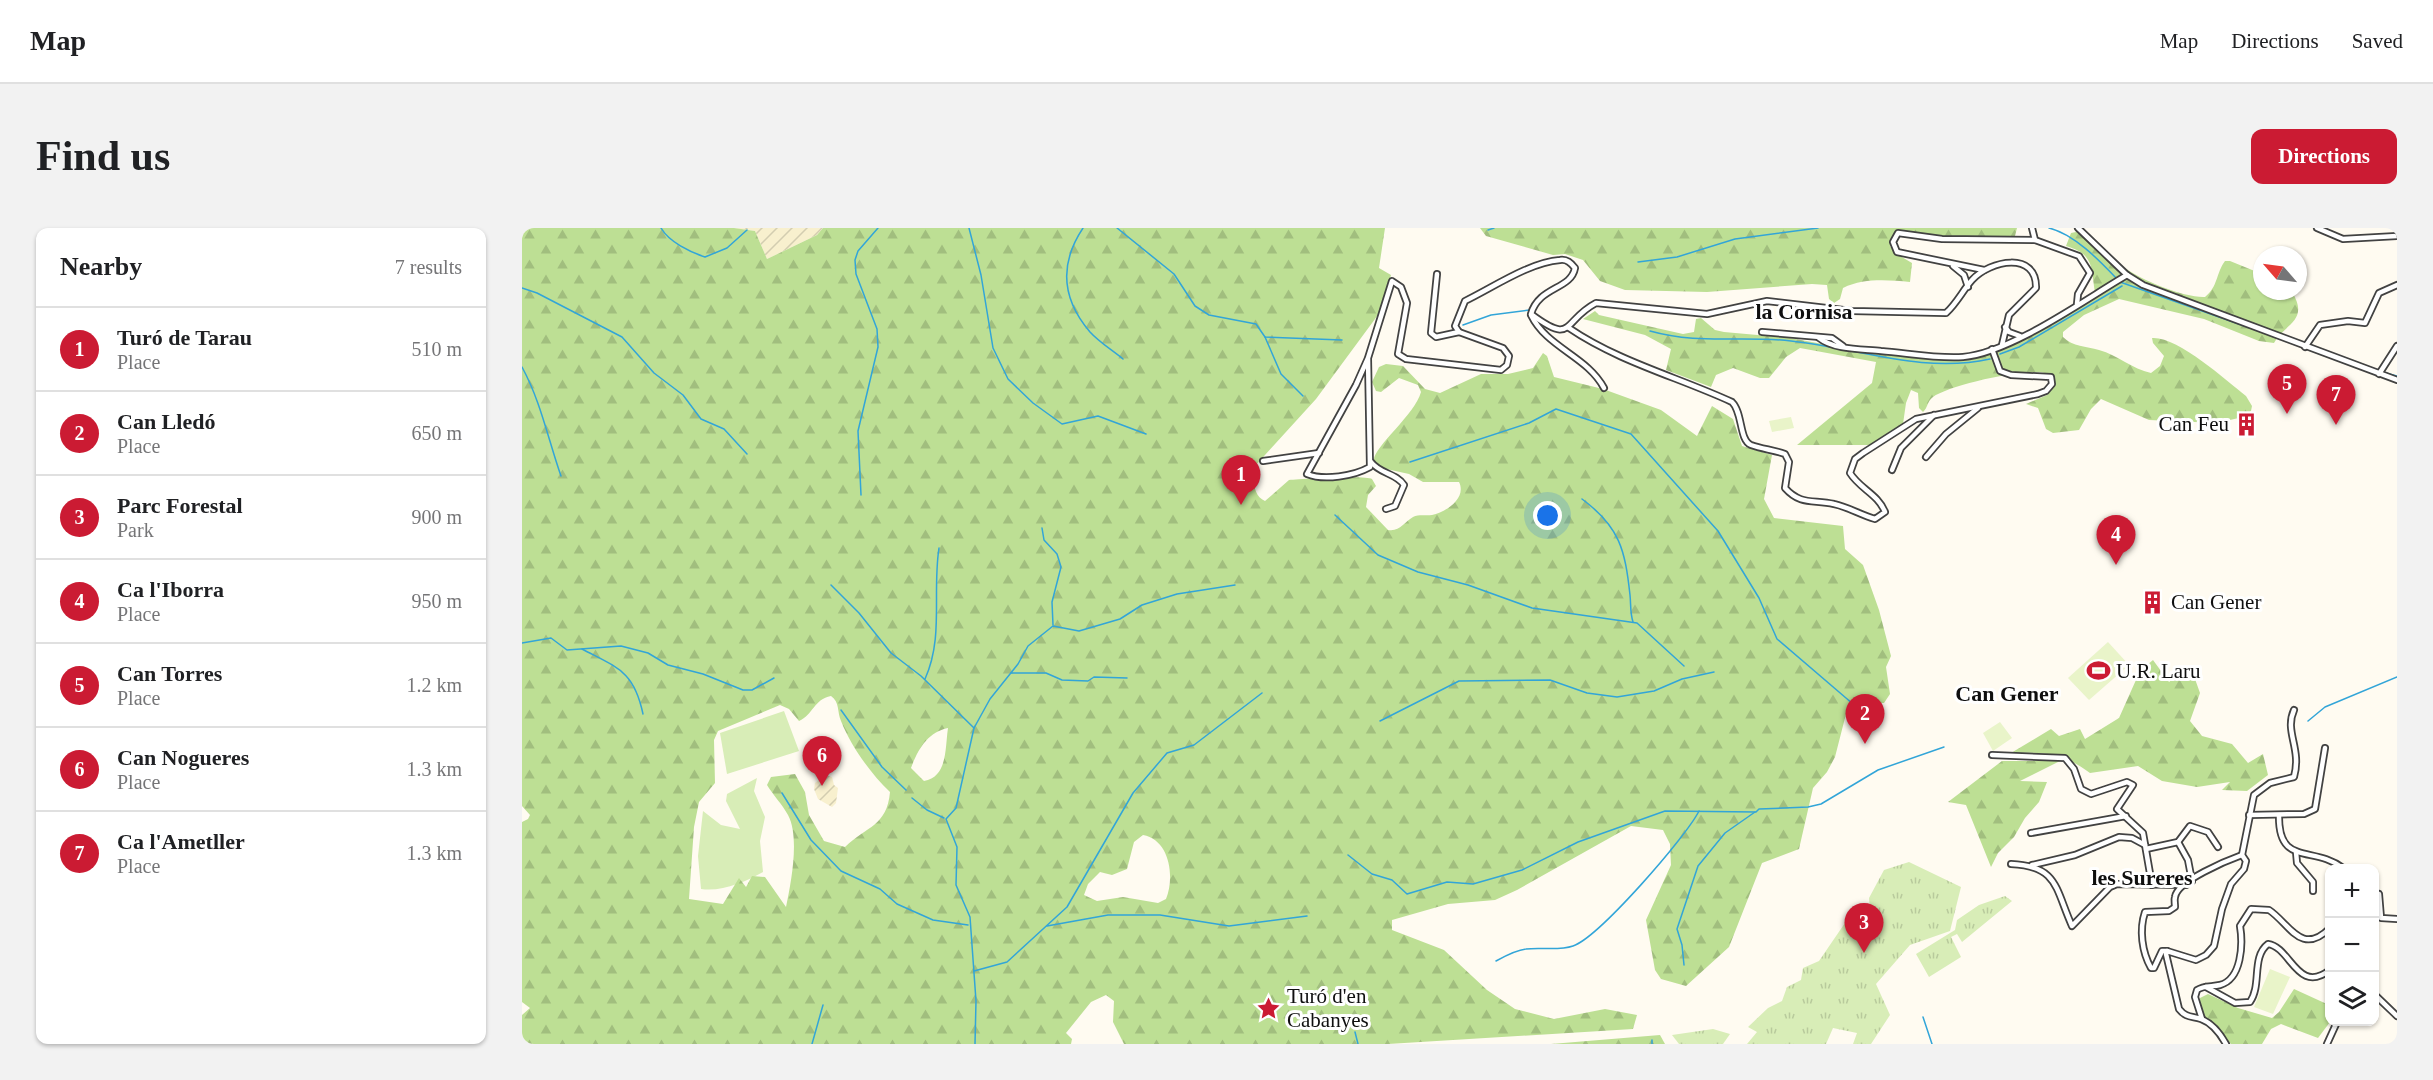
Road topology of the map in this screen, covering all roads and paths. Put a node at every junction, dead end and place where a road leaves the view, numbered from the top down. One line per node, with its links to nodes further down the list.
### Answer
1 (2032, 228): 5 (street)
2 (2078, 228): 9 (street)
3 (2317, 228): 4 (street)
4 (2397, 236)
5 (2035, 240): 6 (street); 12 (street)
6 (1950, 264): 7 (street); 11 (street)
7 (1984, 270): 11 (street); 14 (street)
8 (1437, 274): 16 (street)
9 (2127, 275): 12 (street); 21 (street)
10 (2397, 285): 21 (street)
11 (1968, 287): 15 (street)
12 (2077, 304): 18 (street)
13 (1531, 314): 15 (street); 16 (street); 26 (street)
14 (2005, 327): 18 (street); 19 (street)
15 (1569, 328): 28 (street)
16 (1459, 332): 23 (street)
17 (1762, 332): 22 (street)
18 (2023, 336): 19 (street)
19 (2002, 345): 22 (street)
20 (2397, 346): 24 (street)
21 (2304, 347): 24 (street)
22 (1992, 349): 27 (street)
23 (1368, 358): 29 (street); 32 (street)
24 (2379, 374): 25 (street)
25 (2397, 380)
26 (1604, 388)
27 (1980, 407): 28 (street); 30 (street)
28 (1934, 415): 33 (street)
29 (1319, 453): 31 (street); 32 (street)
30 (1926, 458)
31 (1263, 461)
32 (1371, 462): 34 (street)
33 (1892, 470)
34 (1386, 509)
35 (2294, 710): 38 (street)
36 (2325, 748): 39 (street)
37 (1992, 755): 40 (street)
38 (2249, 815): 39 (street); 46 (street)
39 (2279, 815): 45 (street)
40 (2126, 816): 41 (street); 43 (street)
41 (2031, 833)
42 (2178, 842): 43 (street); 44 (street); 50 (street)
43 (2146, 847): 49 (street); 51 (street)
44 (2218, 848)
45 (2296, 852): 48 (street); 53 (street)
46 (2242, 855): 50 (street); 57 (street)
47 (2011, 864): 49 (street)
48 (2336, 864)
49 (2030, 865): 51 (street)
50 (2192, 881): 52 (street)
51 (2152, 885): 52 (street)
52 (2186, 885): 57 (street)
53 (2313, 891)
54 (2379, 894): 55 (street)
55 (2397, 919)
56 (2325, 931): 59 (street)
57 (2167, 951): 62 (street)
58 (2326, 972): 59 (street)
59 (2206, 987): 62 (street)
60 (2379, 999): 61 (street)
61 (2397, 1016)
62 (2202, 1019): 64 (street)
63 (2335, 1026): 65 (street)
64 (2226, 1044)
65 (2327, 1044)

